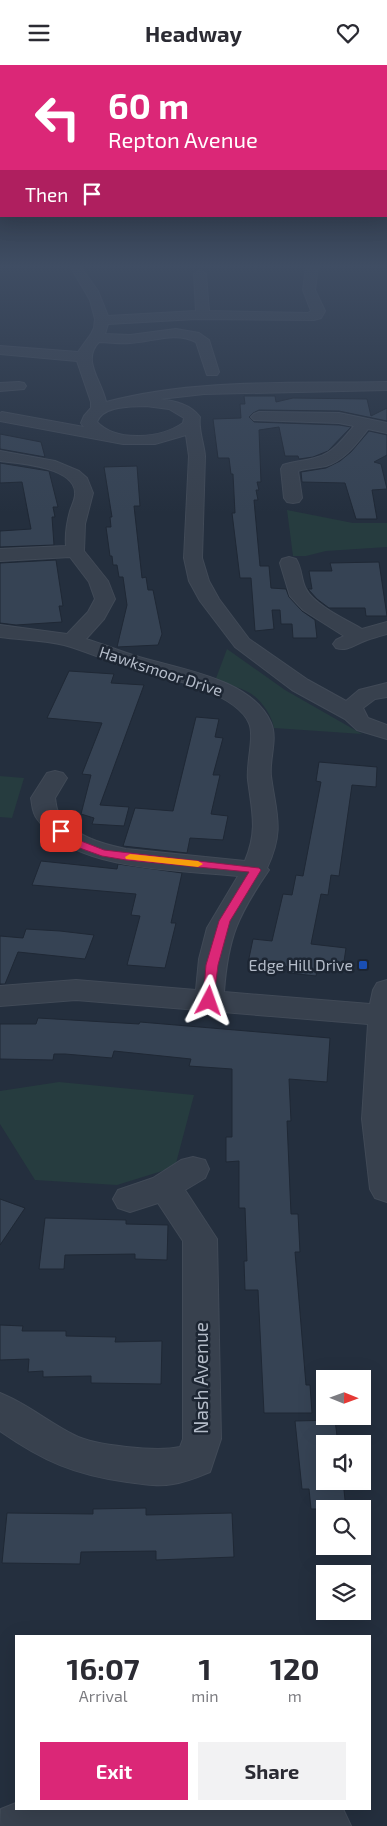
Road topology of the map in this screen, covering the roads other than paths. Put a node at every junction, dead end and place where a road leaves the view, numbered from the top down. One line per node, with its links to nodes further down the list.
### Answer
1 (87, 348): 4 (street)
2 (205, 348): 5 (street)
3 (0, 350): 4 (street)
4 (85, 357): 6 (street)
5 (212, 372)
6 (93, 381): 11 (street); 13 (street)
7 (19, 386): 8 (street)
8 (0, 387)
9 (387, 387): 10 (street)
10 (254, 390): 11 (street); 16 (street)
11 (144, 399): 12 (street)
12 (128, 403): 13 (street); 16 (street)
13 (98, 411): 14 (street); 19 (street)
14 (1, 417): 19 (street)
15 (259, 417): 17 (street)
16 (190, 420): 20 (street); 32 (street)
17 (364, 423): 18 (street); 23 (street)
18 (387, 428)
19 (105, 435): 20 (street)
20 (128, 439): 21 (street)
21 (169, 453)
22 (0, 456): 24 (street)
23 (293, 498)
24 (75, 551): 25 (street); 30 (street)
25 (0, 555)
26 (289, 563): 29 (street)
27 (387, 628): 29 (street)
28 (0, 631): 30 (street, Hawksmoor Drive)
29 (359, 636): 31 (street)
30 (72, 641): 37 (street, Hawksmoor Drive)
31 (339, 645)
32 (300, 685): 33 (street); 34 (street)
33 (378, 692): 34 (street)
34 (353, 714): 35 (street)
35 (387, 732)
36 (55, 778): 37 (street)
37 (256, 870): 39 (street, Hawksmoor Drive)
38 (0, 997): 39 (street)
39 (209, 1001): 40 (street)
40 (385, 1003): 41 (street)
41 (387, 1189)
42 (130, 1199): 43 (street, Nash Avenue)
43 (0, 1410)
44 (18, 1826): 45 (street)
45 (327, 1826)

